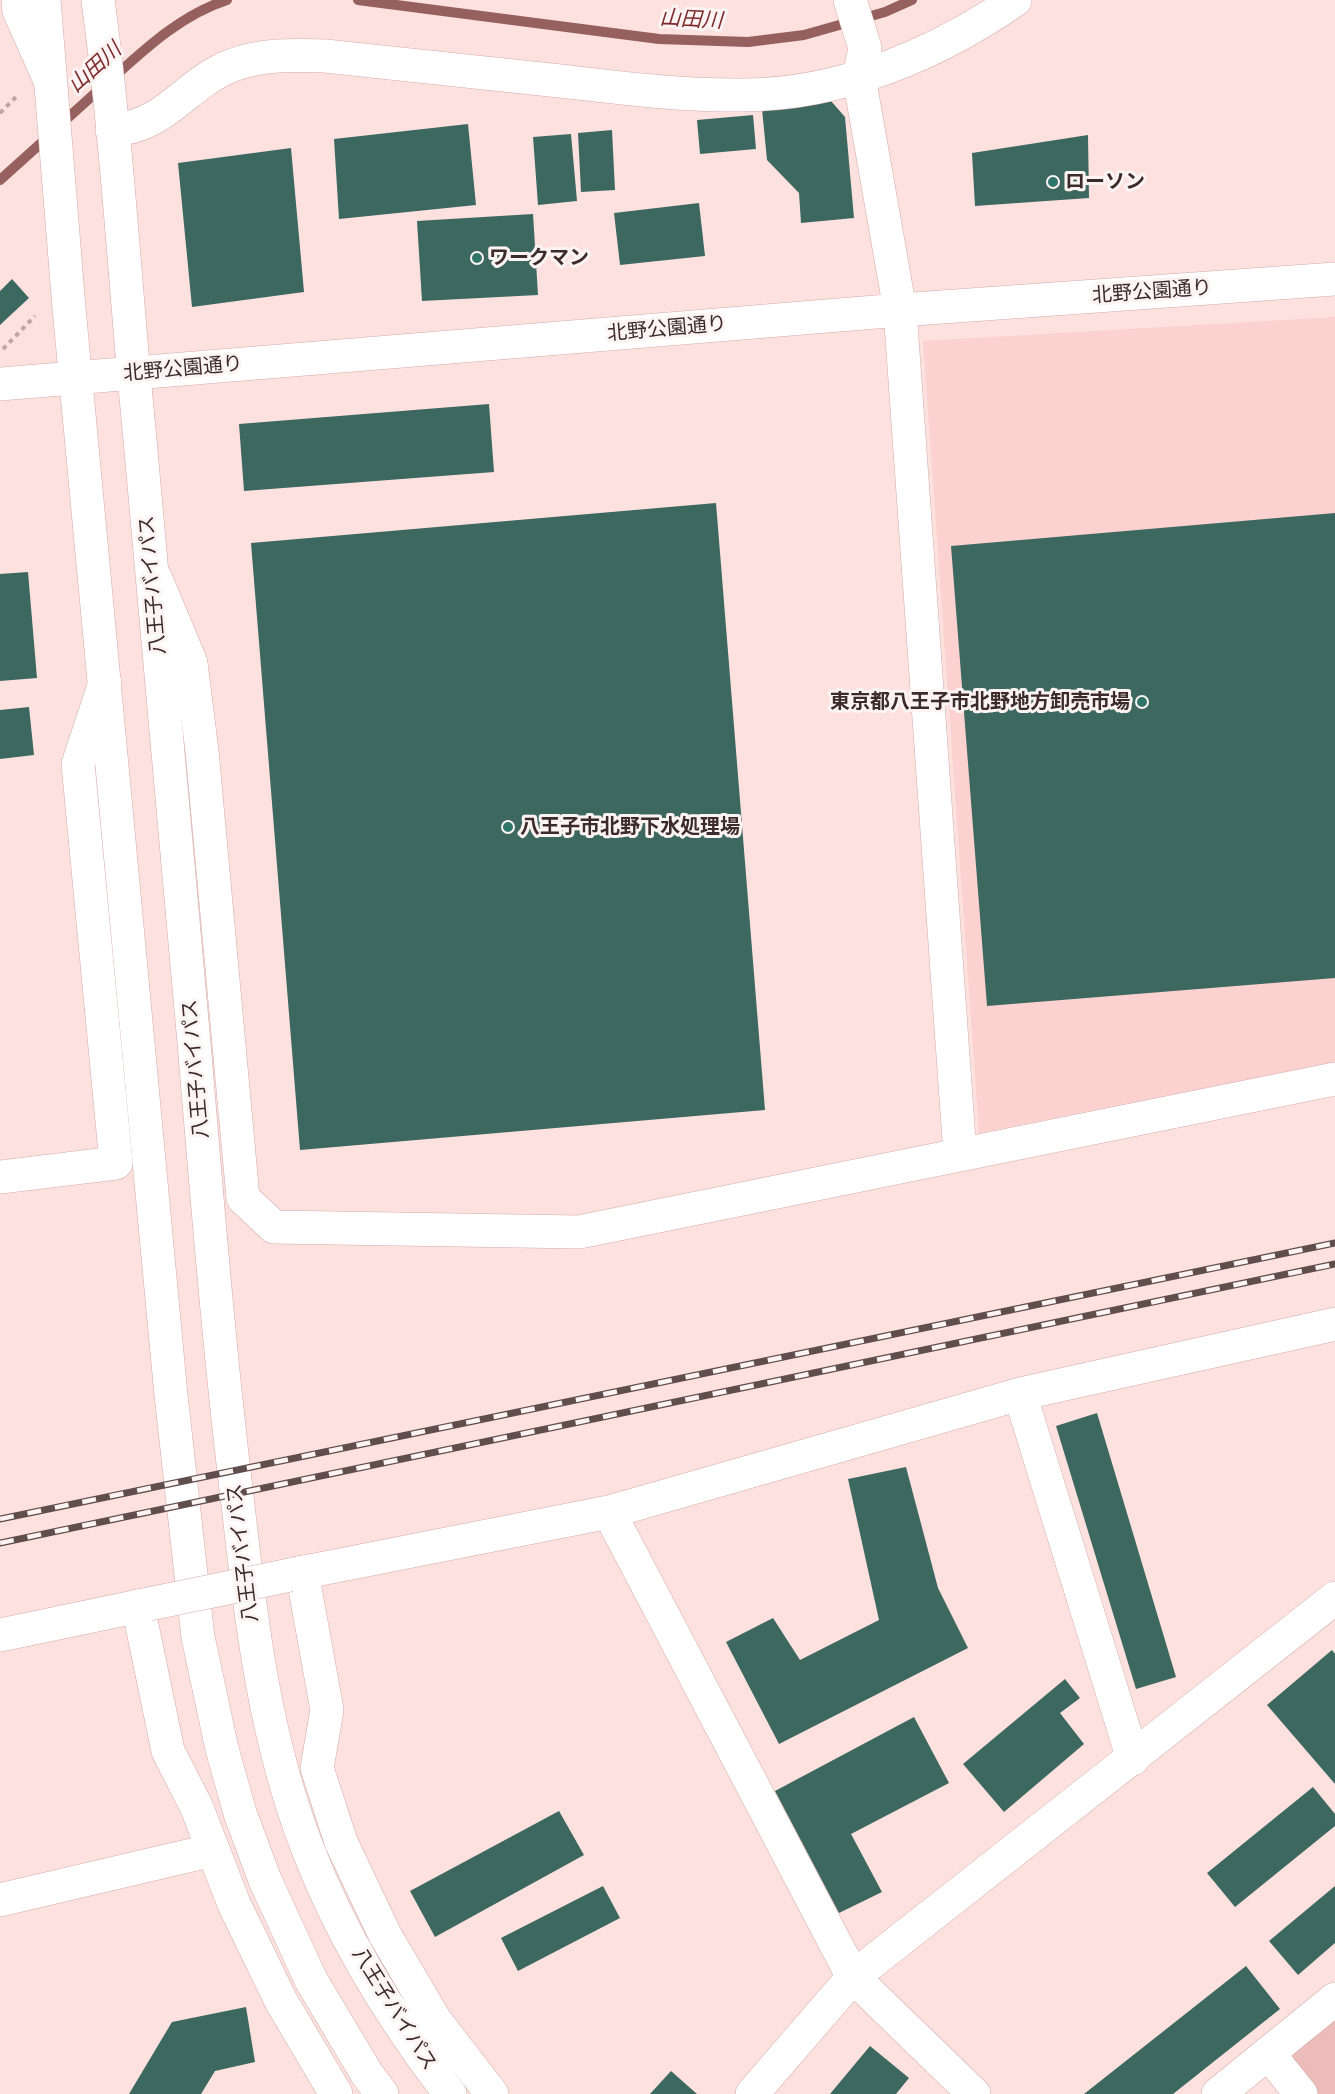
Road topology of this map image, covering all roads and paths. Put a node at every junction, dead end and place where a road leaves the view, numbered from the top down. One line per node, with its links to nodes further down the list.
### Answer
1 (18, 0): 7 (main road)
2 (44, 0): 7 (main road)
3 (98, 0): 10 (main road, 八王子バイパス)
4 (850, 0): 6 (main road)
5 (1015, 0): 6 (main road)
6 (862, 63): 10 (main road); 12 (main road)
7 (50, 83): 16 (main road)
8 (16, 97): 9 (path)
9 (0, 113)
10 (111, 123): 15 (main road, 八王子バイパス)
11 (1335, 279): 12 (main road, 北野公園通り)
12 (900, 310): 15 (main road, 北野公園通り); 21 (main road)
13 (38, 313): 14 (path)
14 (0, 351)
15 (134, 373): 16 (main road, 北野公園通り); 18 (main road, 八王子バイパス)
16 (75, 378): 17 (main road, 北野公園通り); 19 (main road)
17 (0, 384)
18 (152, 571): 21 (main road); 38 (main road, 八王子バイパス)
19 (105, 683): 22 (main road); 37 (main road)
20 (1335, 1078): 21 (main road)
21 (960, 1154)
22 (0, 1177)
23 (1335, 1324): 24 (main road)
24 (1020, 1394): 25 (main road); 30 (main road)
25 (609, 1512): 26 (main road); 33 (main road)
26 (296, 1574): 28 (main road, bridge); 39 (main road)
27 (1335, 1598): 30 (main road)
28 (144, 1605): 29 (main road); 31 (main road)
29 (0, 1635)
30 (1133, 1759): 33 (main road)
31 (213, 1850): 32 (main road); 36 (main road)
32 (0, 1900)
33 (853, 1977): 40 (main road); 41 (main road)
34 (1335, 1999): 35 (main road)
35 (1268, 2053): 42 (main road); 43 (main road)
36 (336, 2094)
37 (382, 2094)
38 (450, 2094)
39 (492, 2094)
40 (752, 2094)
41 (974, 2094)
42 (1218, 2094)
43 (1301, 2094)

